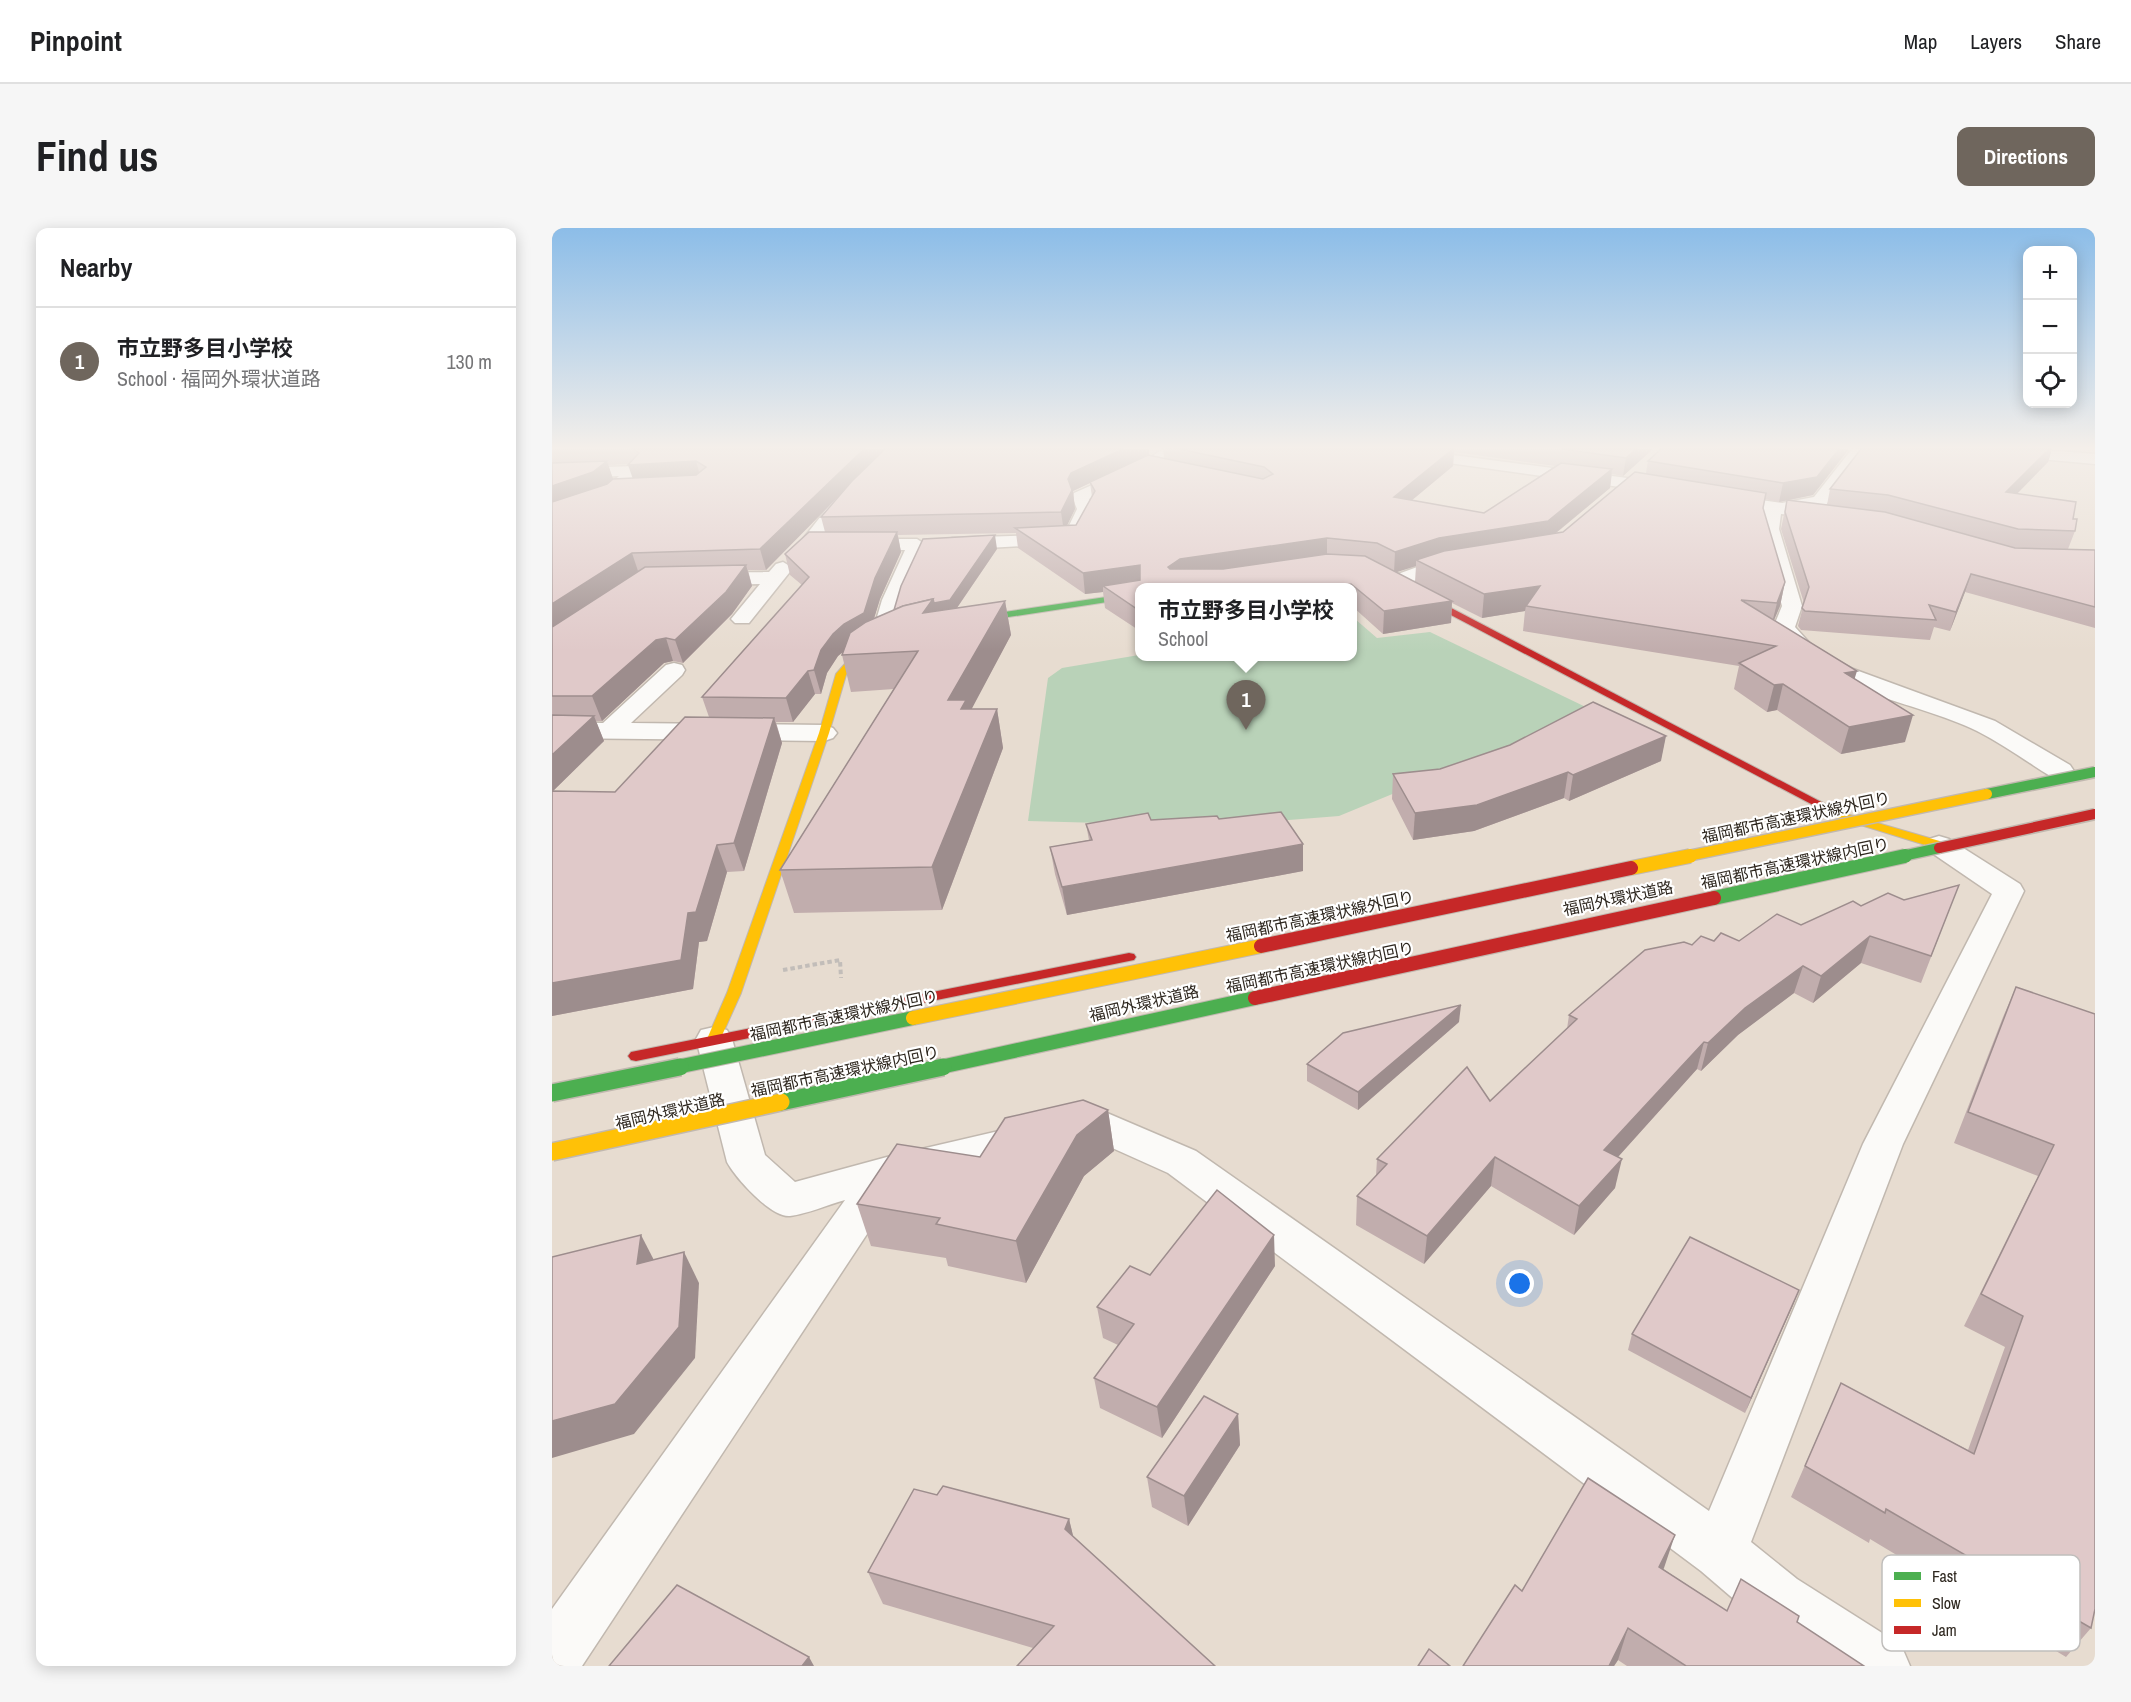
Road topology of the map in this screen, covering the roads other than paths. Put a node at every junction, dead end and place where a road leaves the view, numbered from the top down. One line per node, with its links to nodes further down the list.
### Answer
1 (830, 516): 6 (street)
2 (1083, 516): 7 (street)
3 (1772, 516): 21 (street)
4 (1839, 516): 5 (street)
5 (1847, 517)
6 (808, 544): 7 (street); 9 (street)
7 (917, 545): 15 (street)
8 (1473, 561): 10 (street)
9 (772, 578): 11 (street); 13 (street)
10 (1386, 578): 24 (main road)
11 (680, 579)
12 (1135, 595): 14 (main road)
13 (742, 619)
14 (951, 623)
15 (889, 638): 19 (main road)
16 (674, 670): 17 (street)
17 (611, 729): 18 (street); 19 (street)
18 (552, 730)
19 (824, 733): 28 (main road)
20 (2095, 765): 21 (main road)
21 (2061, 771): 24 (main road)
22 (2095, 772): 30 (main road, 福岡都市高速環状線外回り, bridge)
23 (2095, 812): 25 (main road, 福岡外環状道路); 32 (main road, 福岡都市高速環状線内回り, bridge)
24 (1839, 815): 25 (main road); 26 (main road)
25 (1939, 845): 31 (main road, 福岡外環状道路); 34 (street)
26 (1335, 916)
27 (1147, 953): 28 (main road)
28 (714, 1039): 29 (main road); 31 (street)
29 (626, 1059)
30 (552, 1093)
31 (732, 1114): 32 (main road, 福岡外環状道路); 33 (street)
32 (552, 1153)
33 (887, 1172): 34 (street); 35 (street)
34 (1720, 1552): 36 (street)
35 (552, 1659)
36 (1881, 1666)

